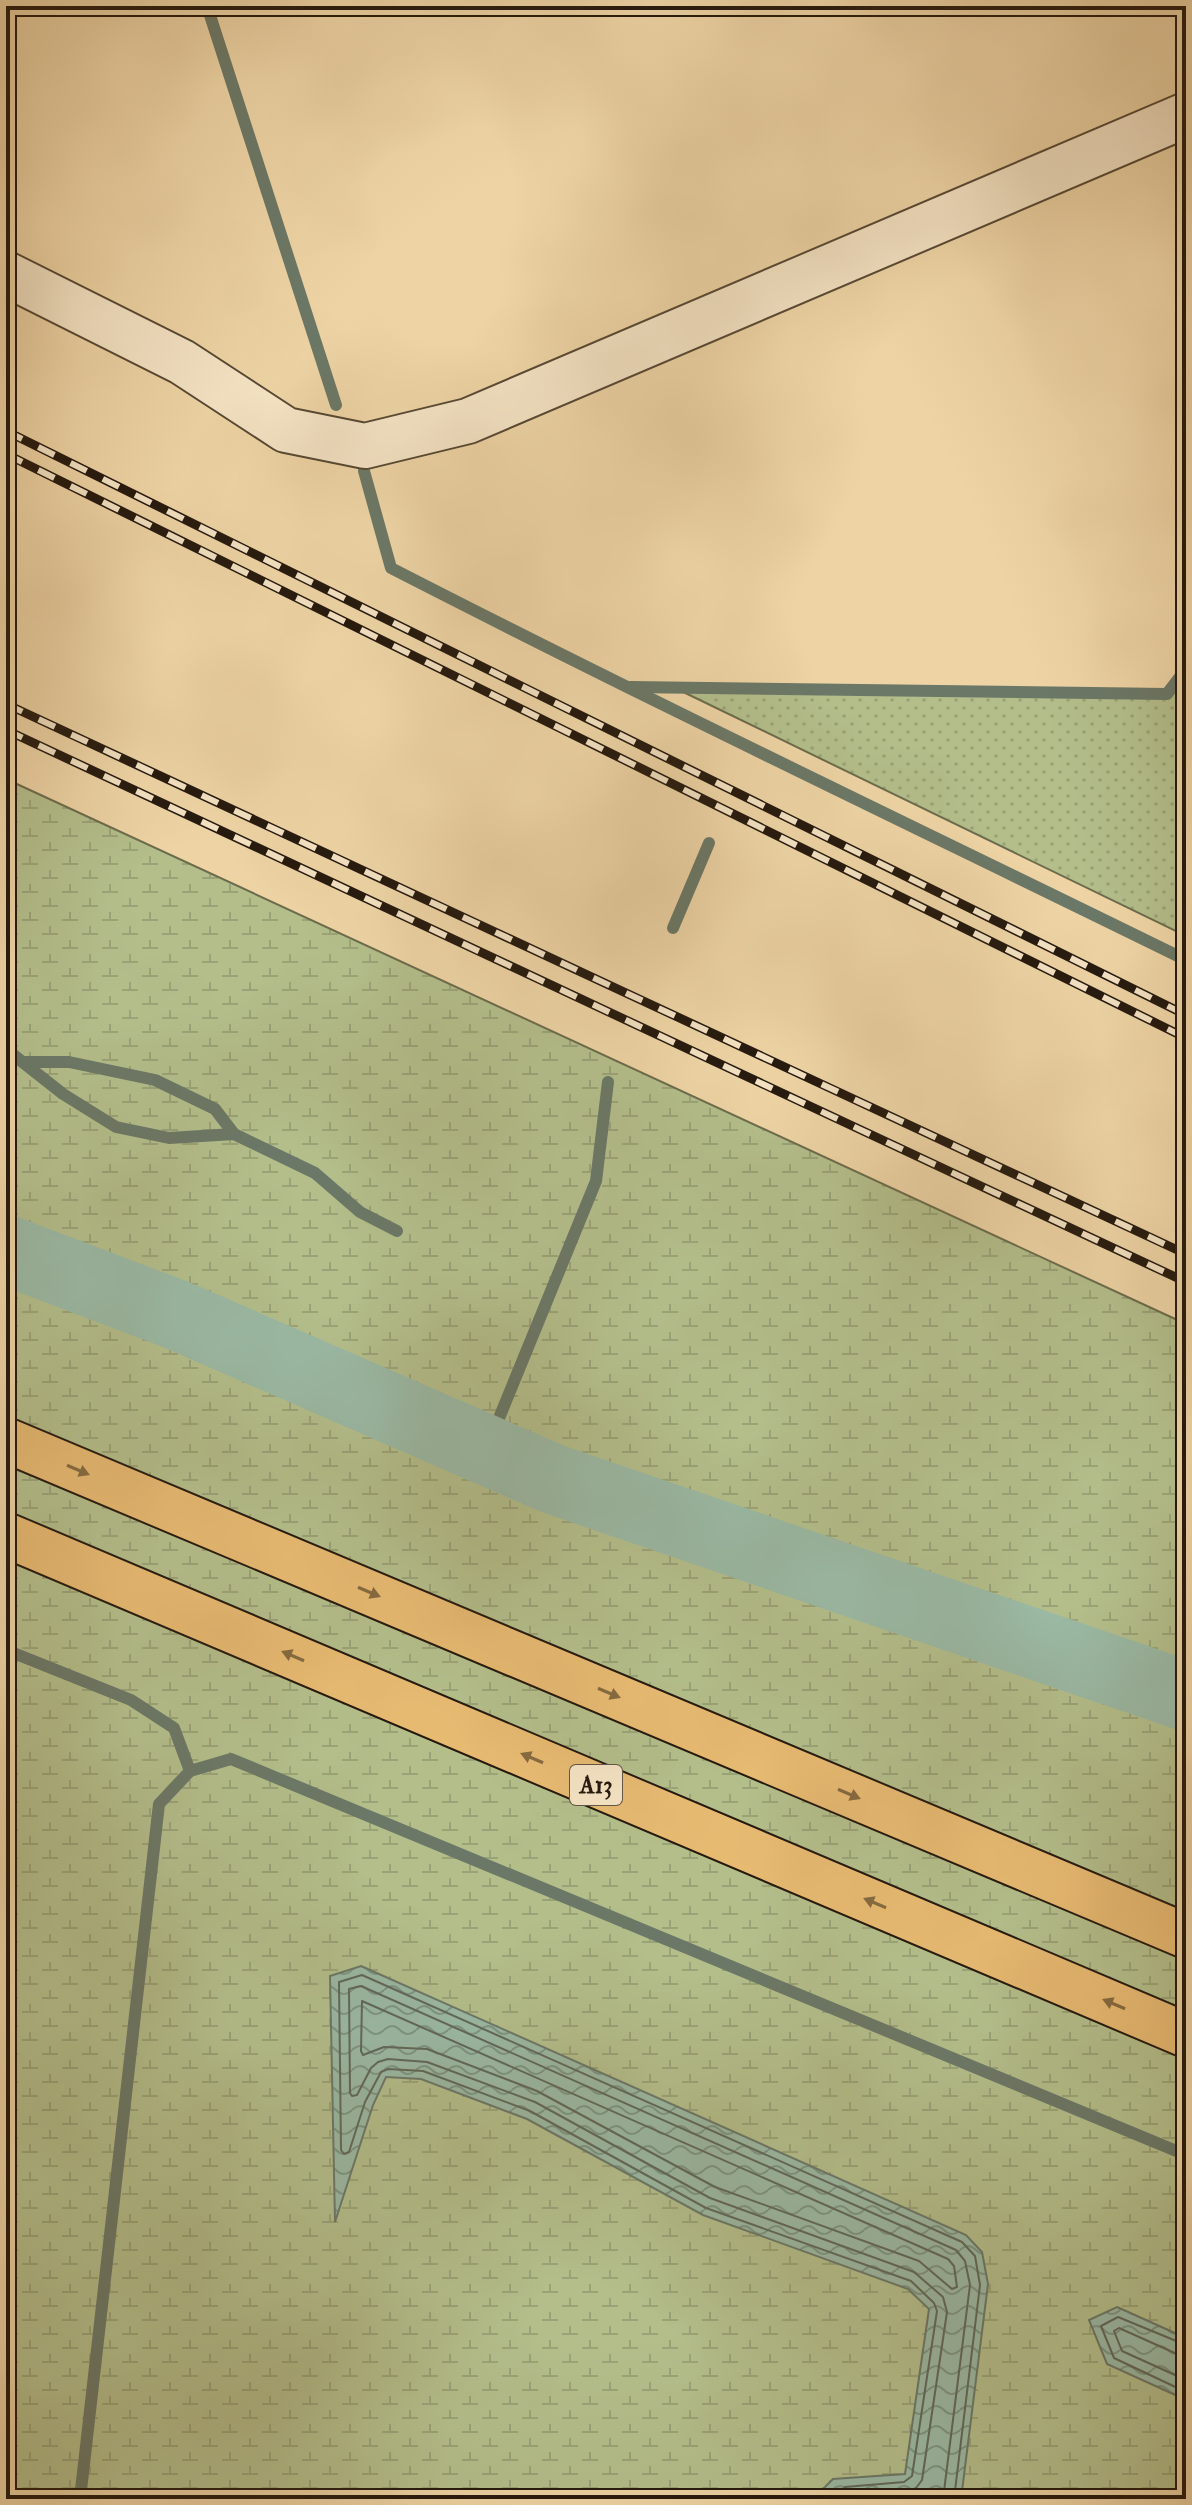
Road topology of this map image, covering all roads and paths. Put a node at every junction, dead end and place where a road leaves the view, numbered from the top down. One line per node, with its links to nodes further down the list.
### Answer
1 (1186, 115): 2 (lane)
2 (6, 274)
3 (6, 1440): 5 (highway, one-way to 5)
4 (6, 1535): 6 (highway, A13, one-way to 4)
5 (1186, 1936)
6 (1186, 2035)

